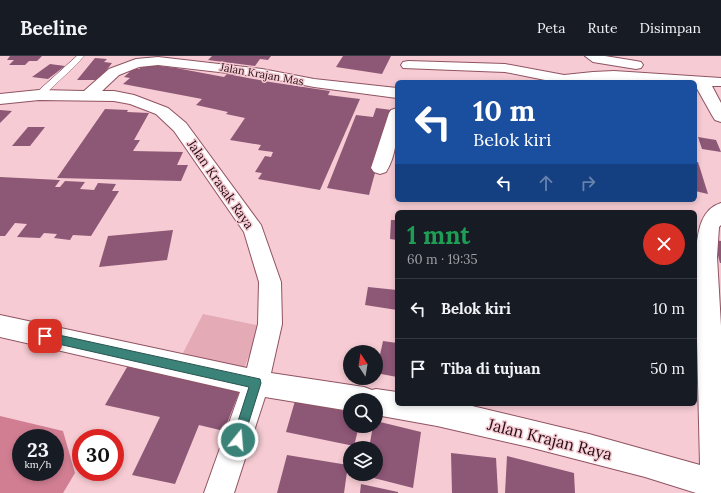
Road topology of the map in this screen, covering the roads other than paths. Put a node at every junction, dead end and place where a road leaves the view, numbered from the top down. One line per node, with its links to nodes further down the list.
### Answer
1 (81, 56): 12 (lane)
2 (592, 56): 10 (street)
3 (506, 62): 4 (street); 5 (street)
4 (408, 65)
5 (553, 80)
6 (567, 80): 7 (street)
7 (672, 80)
8 (697, 82): 9 (street)
9 (702, 82): 10 (street); 15 (street)
10 (721, 82)
11 (395, 93): 13 (street, Jalan Krajan Mas)
12 (39, 95): 13 (street, Jalan Krasak Raya); 14 (street, Jalan Krasak Raya)
13 (89, 95): 20 (street, Jalan Krasak Raya)
14 (0, 99)
15 (721, 117)
16 (395, 119): 17 (street)
17 (380, 168)
18 (717, 222): 25 (street)
19 (0, 326): 20 (street)
20 (256, 383): 21 (street); 26 (street, Jalan Krasak Raya)
21 (343, 397)
22 (383, 403): 23 (street, Jalan Krajan Raya)
23 (395, 405)
24 (403, 406): 25 (street, Jalan Krajan Raya)
25 (719, 486)
26 (219, 493)

